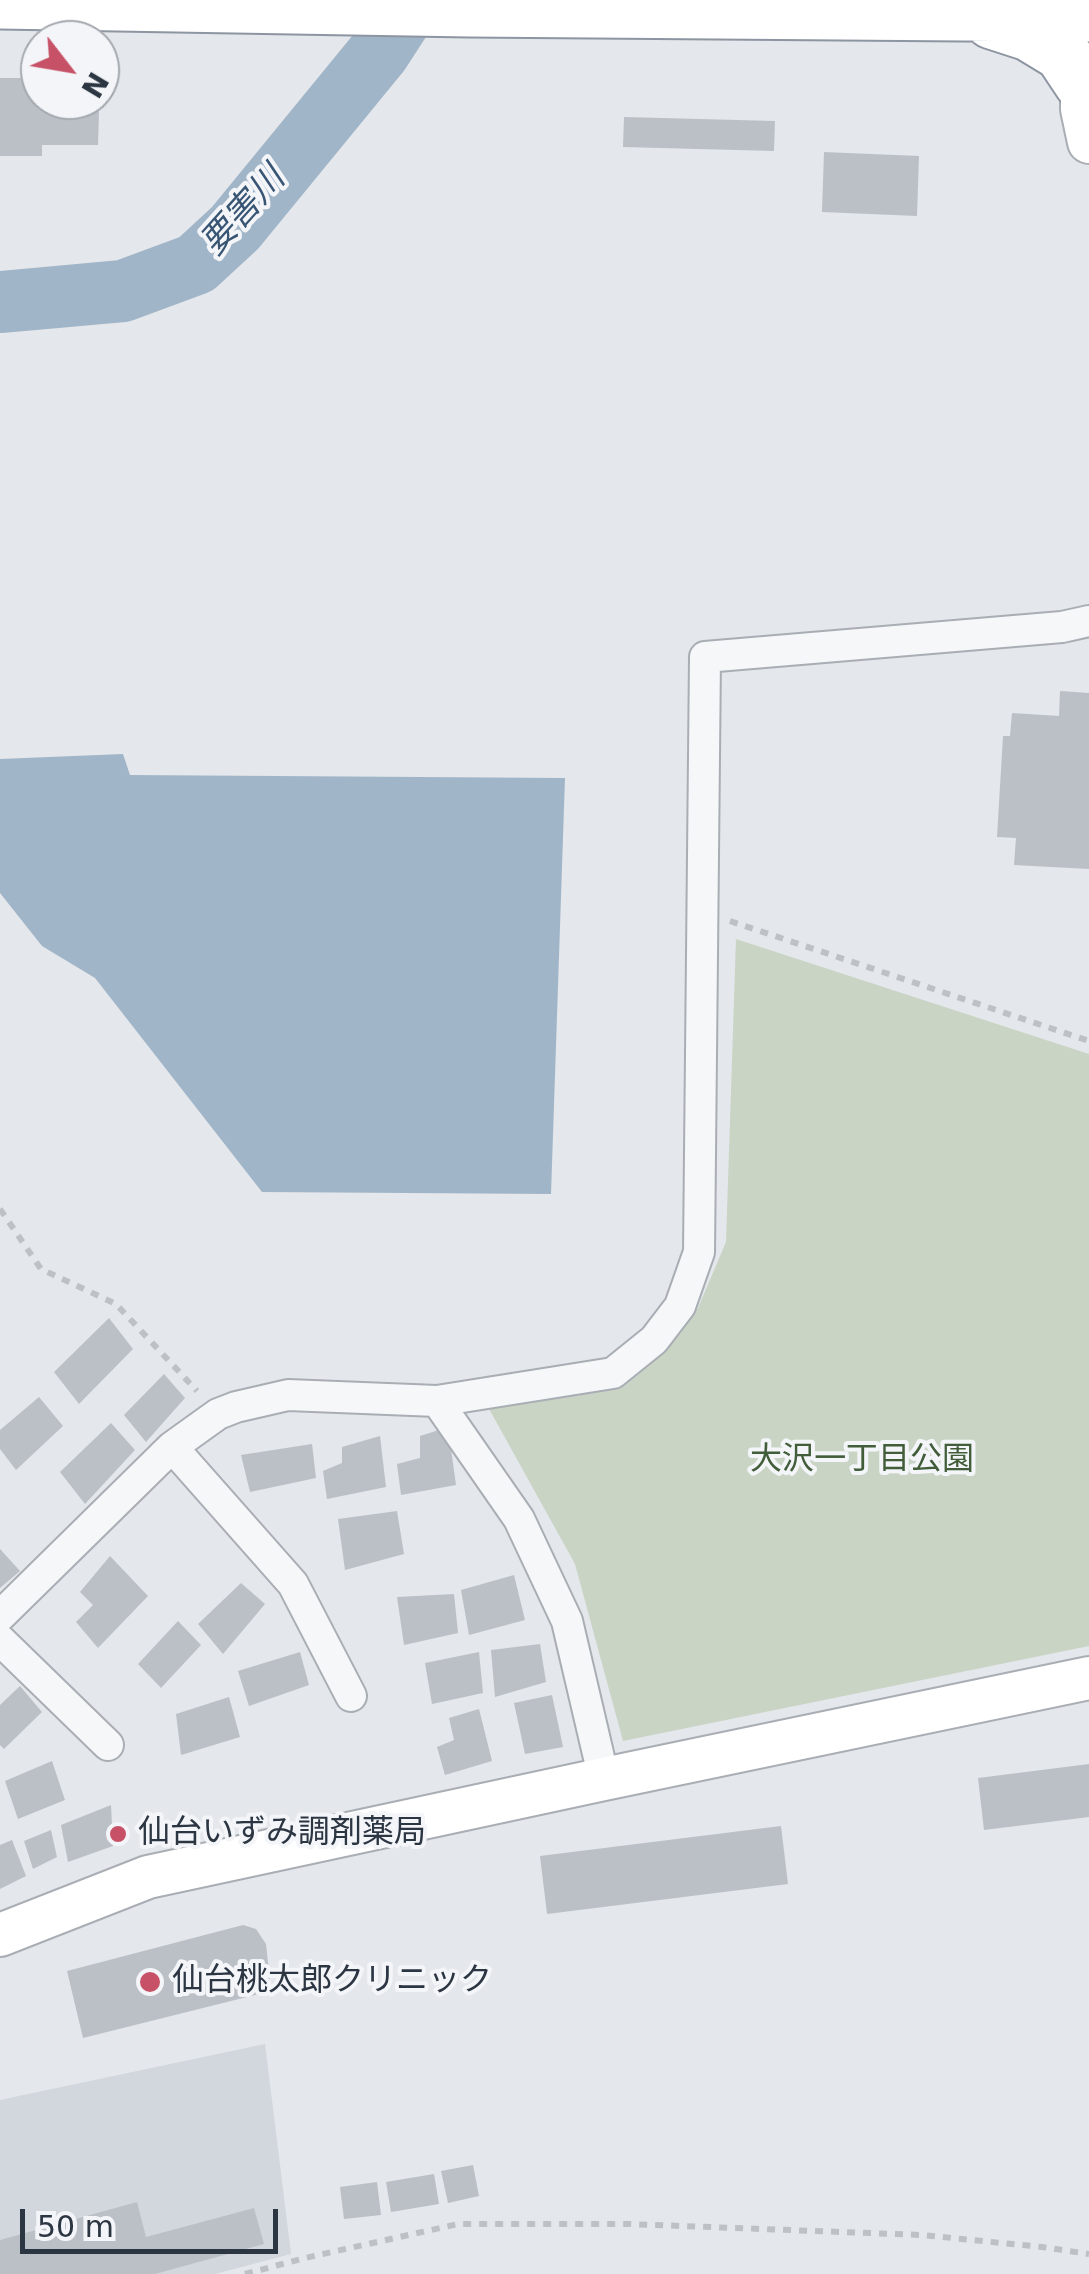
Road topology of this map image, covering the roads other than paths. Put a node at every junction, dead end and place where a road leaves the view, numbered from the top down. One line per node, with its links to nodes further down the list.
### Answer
1 (12, 1): 2 (highway); 3 (highway)
2 (0, 2)
3 (966, 12): 4 (highway); 5 (highway)
4 (1089, 14)
5 (1085, 77): 6 (street)
6 (1089, 142)
7 (1089, 622): 8 (street)
8 (437, 1402): 9 (street); 15 (street)
9 (172, 1447): 10 (street); 13 (street)
10 (0, 1616)
11 (0, 1640): 14 (street)
12 (1089, 1678): 15 (street)
13 (351, 1696)
14 (108, 1745)
15 (604, 1779): 16 (street)
16 (0, 1935)

